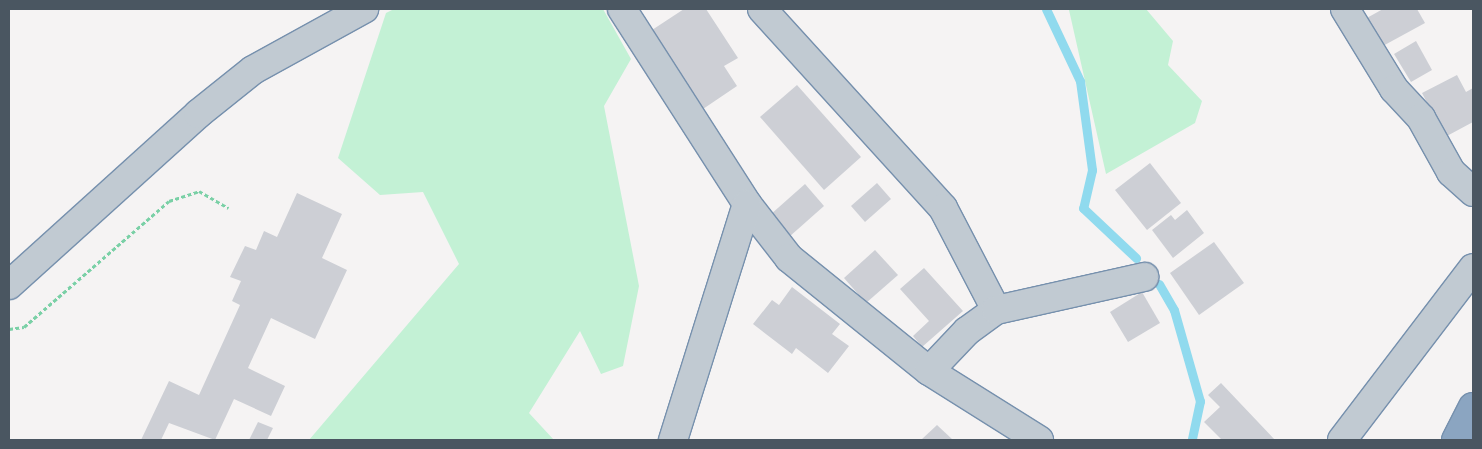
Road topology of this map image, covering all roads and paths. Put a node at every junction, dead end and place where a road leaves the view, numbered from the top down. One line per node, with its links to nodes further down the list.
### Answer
1 (364, 9): 10 (street)
2 (622, 9): 6 (street)
3 (762, 9): 11 (street)
4 (1345, 9): 5 (street)
5 (1473, 192)
6 (748, 204): 13 (street); 15 (street)
7 (228, 208): 12 (path)
8 (1473, 268): 17 (street)
9 (1144, 277): 11 (street)
10 (9, 285)
11 (996, 310): 13 (street)
12 (9, 329)
13 (929, 371): 16 (street)
14 (1472, 409): 18 (highway)
15 (673, 440)
16 (1039, 440)
17 (1342, 440)
18 (1454, 440)

